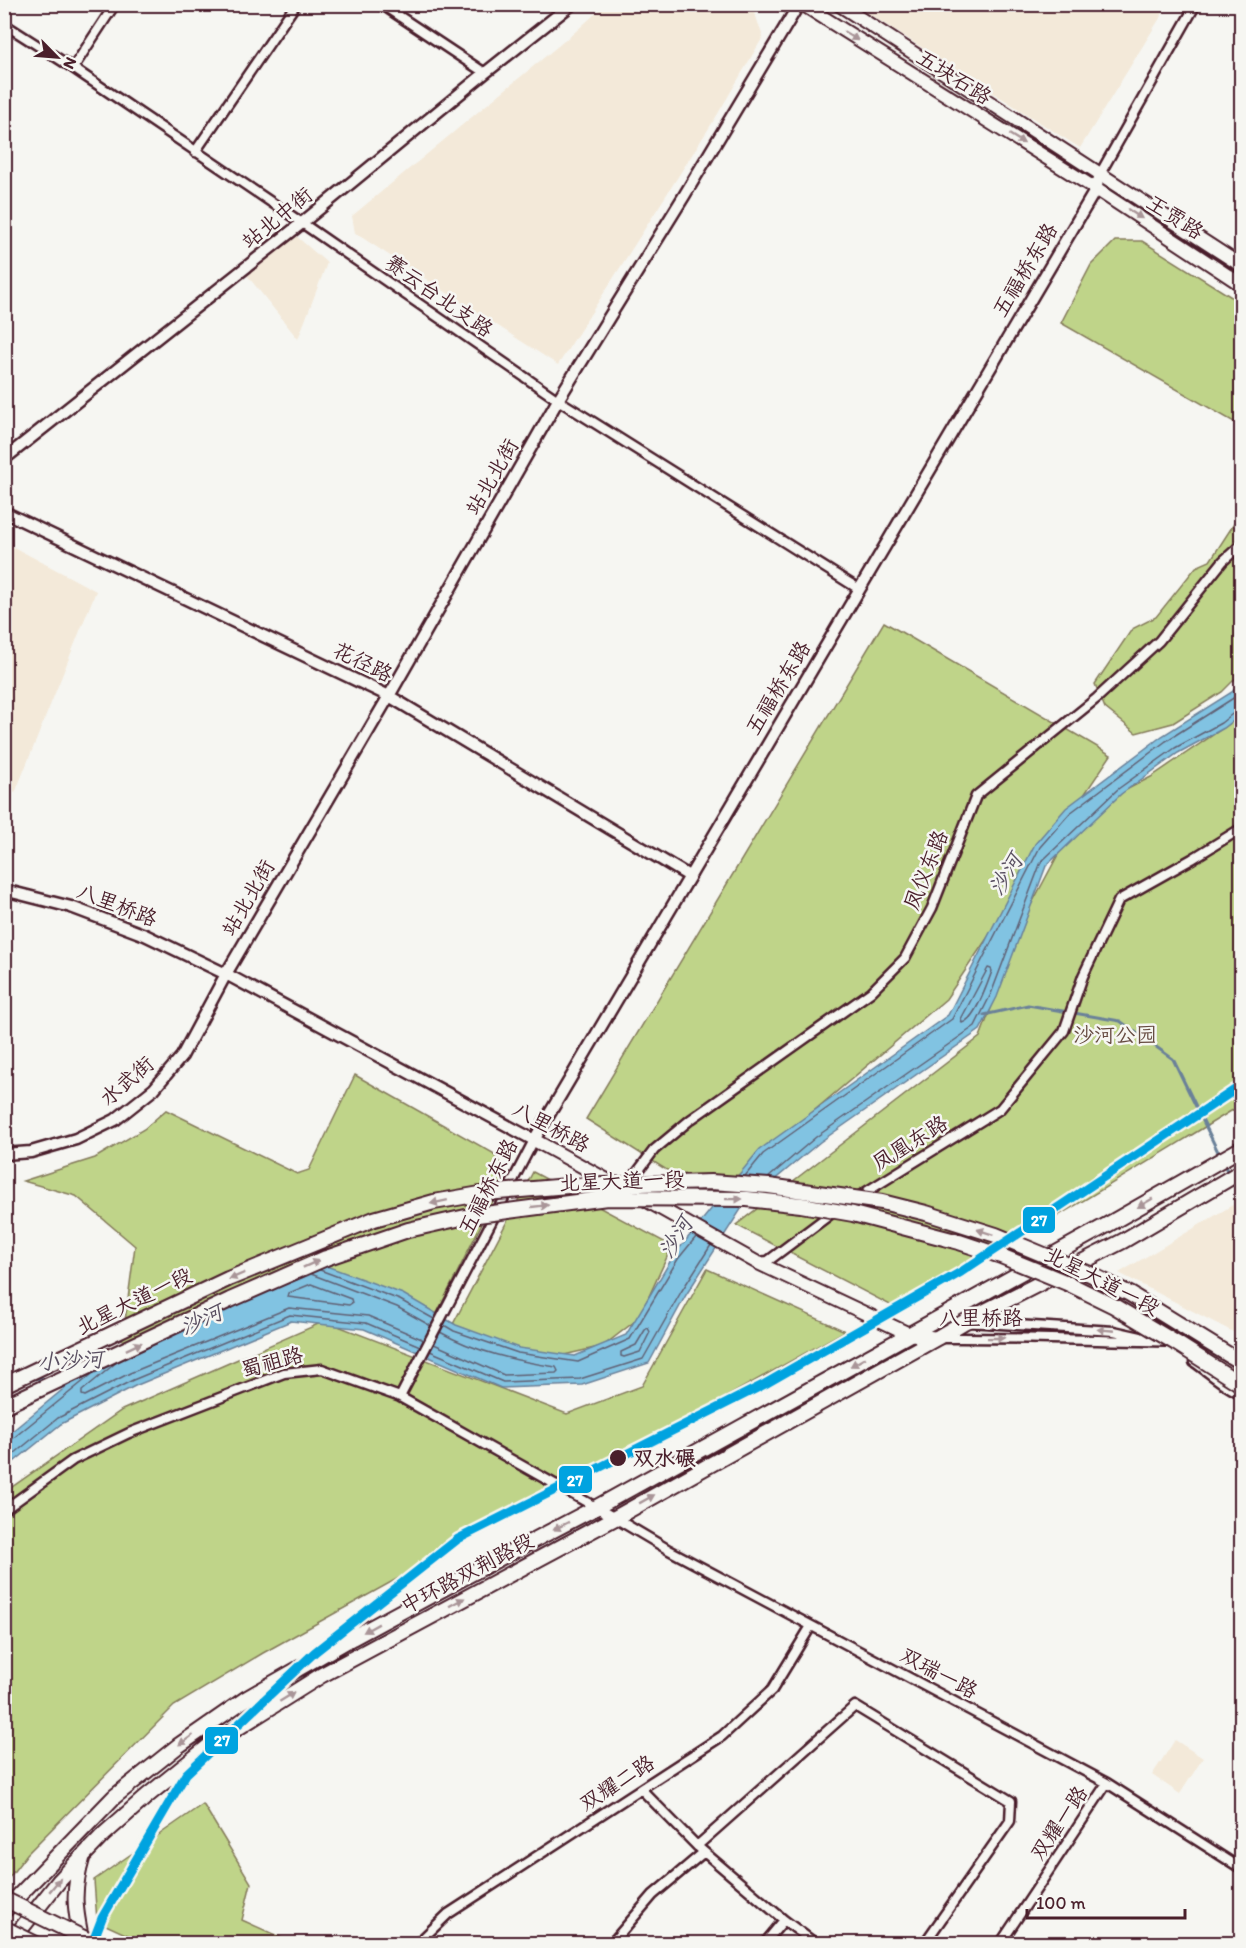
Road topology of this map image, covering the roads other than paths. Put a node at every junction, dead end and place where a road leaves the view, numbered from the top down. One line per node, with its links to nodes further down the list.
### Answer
1 (115, 4): 10 (street)
2 (296, 4): 12 (street)
3 (381, 4): 11 (street)
4 (572, 4): 11 (street, 站北中街)
5 (800, 4): 14 (main road, 五块石路, one-way to 14); 18 (street, 站北北街)
6 (838, 4): 13 (main road, 五块石路)
7 (1184, 4): 8 (street)
8 (1195, 7): 13 (street, 五福桥东路)
9 (4, 24): 10 (street, 赛云台北支路)
10 (73, 68): 12 (street, 赛云台北支路)
11 (485, 73): 15 (street, 站北中街)
12 (195, 152): 15 (street, 赛云台北支路)
13 (1100, 174): 14 (street, 五福桥东路); 16 (main road, 王贾路)
14 (1091, 186): 17 (main road, 王贾路, one-way to 17); 22 (street, 五福桥东路)
15 (302, 223): 18 (street, 赛云台北支路); 19 (street, 站北中街)
16 (1242, 266)
17 (1242, 285)
18 (558, 400): 22 (street, 赛云台北支路); 23 (street, 站北北街)
19 (4, 459)
20 (4, 512): 23 (street, 花径路)
21 (1242, 544): 32 (street, 凤仪东路)
22 (859, 589): 25 (street, 五福桥东路)
23 (389, 696): 25 (street, 花径路); 27 (street, 站北北街)
24 (1242, 828): 33 (street, 凤凰东路)
25 (689, 876): 28 (street, 五福桥东路)
26 (4, 890): 27 (street, 八里桥路)
27 (226, 974): 28 (street, 八里桥路); 30 (street, 水武街)
28 (534, 1140): 32 (main road, 八里桥路); 44 (street, 五福桥东路)
29 (1242, 1148): 35 (main road, 中环路双荆路段, one-way to 35)
30 (4, 1154)
31 (1242, 1171): 34 (main road, 中环路双荆路段)
32 (625, 1189): 33 (main road, 八里桥路)
33 (756, 1262): 35 (main road, 八里桥路)
34 (964, 1322): 36 (main road, 中环路双荆路段); 37 (street, 八里桥路, one-way to 34)
35 (909, 1334): 36 (main road, 八里桥路); 46 (main road, 中环路双荆路段, one-way to 46)
36 (937, 1338): 37 (street, 八里桥路, one-way to 37); 48 (main road, 中环路双荆路段, one-way to 36)
37 (1163, 1341): 38 (street, 八里桥路); 40 (street, 八里桥路); 43 (street, 八里桥路)
38 (1242, 1358)
39 (1242, 1363): 41 (main road, 北星大道一段, one-way to 41, bridge)
40 (1242, 1373)
41 (4, 1385)
42 (1242, 1385): 45 (main road, 北星大道一段, one-way to 42, bridge)
43 (1242, 1394)
44 (400, 1397): 46 (street, 蜀祖路); 47 (street, 蜀祖路)
45 (4, 1406)
46 (597, 1508): 48 (street, 蜀祖路); 55 (main road, 中环路双荆路段, one-way to 55)
47 (4, 1510)
48 (615, 1518): 49 (street, 双瑞一路); 53 (main road, 中环路双荆路段, one-way to 48)
49 (811, 1626): 50 (street, 双瑞一路); 51 (street, 双耀二路)
50 (1107, 1783): 54 (street, 双瑞一路); 69 (street, 双耀一路)
51 (641, 1789): 52 (street); 64 (street, 双耀二路)
52 (701, 1849): 57 (street); 65 (street); 68 (street)
53 (82, 1857): 56 (main road, 中环路双荆路段, one-way to 53); 60 (main road)
54 (1242, 1869)
55 (5, 1905): 56 (main road); 60 (main road, bridge)
56 (30, 1916): 59 (main road, 中环路双荆路段); 60 (main road)
57 (784, 1920): 66 (street); 67 (street)
58 (4, 1923): 59 (main road)
59 (12, 1930): 61 (main road, 中环路双荆路段); 62 (main road, bridge); 63 (main road)
60 (88, 1943)
61 (9, 1944)
62 (36, 1944)
63 (43, 1944)
64 (417, 1944)
65 (611, 1944)
66 (764, 1944)
67 (816, 1944)
68 (924, 1944)
69 (1000, 1944)

